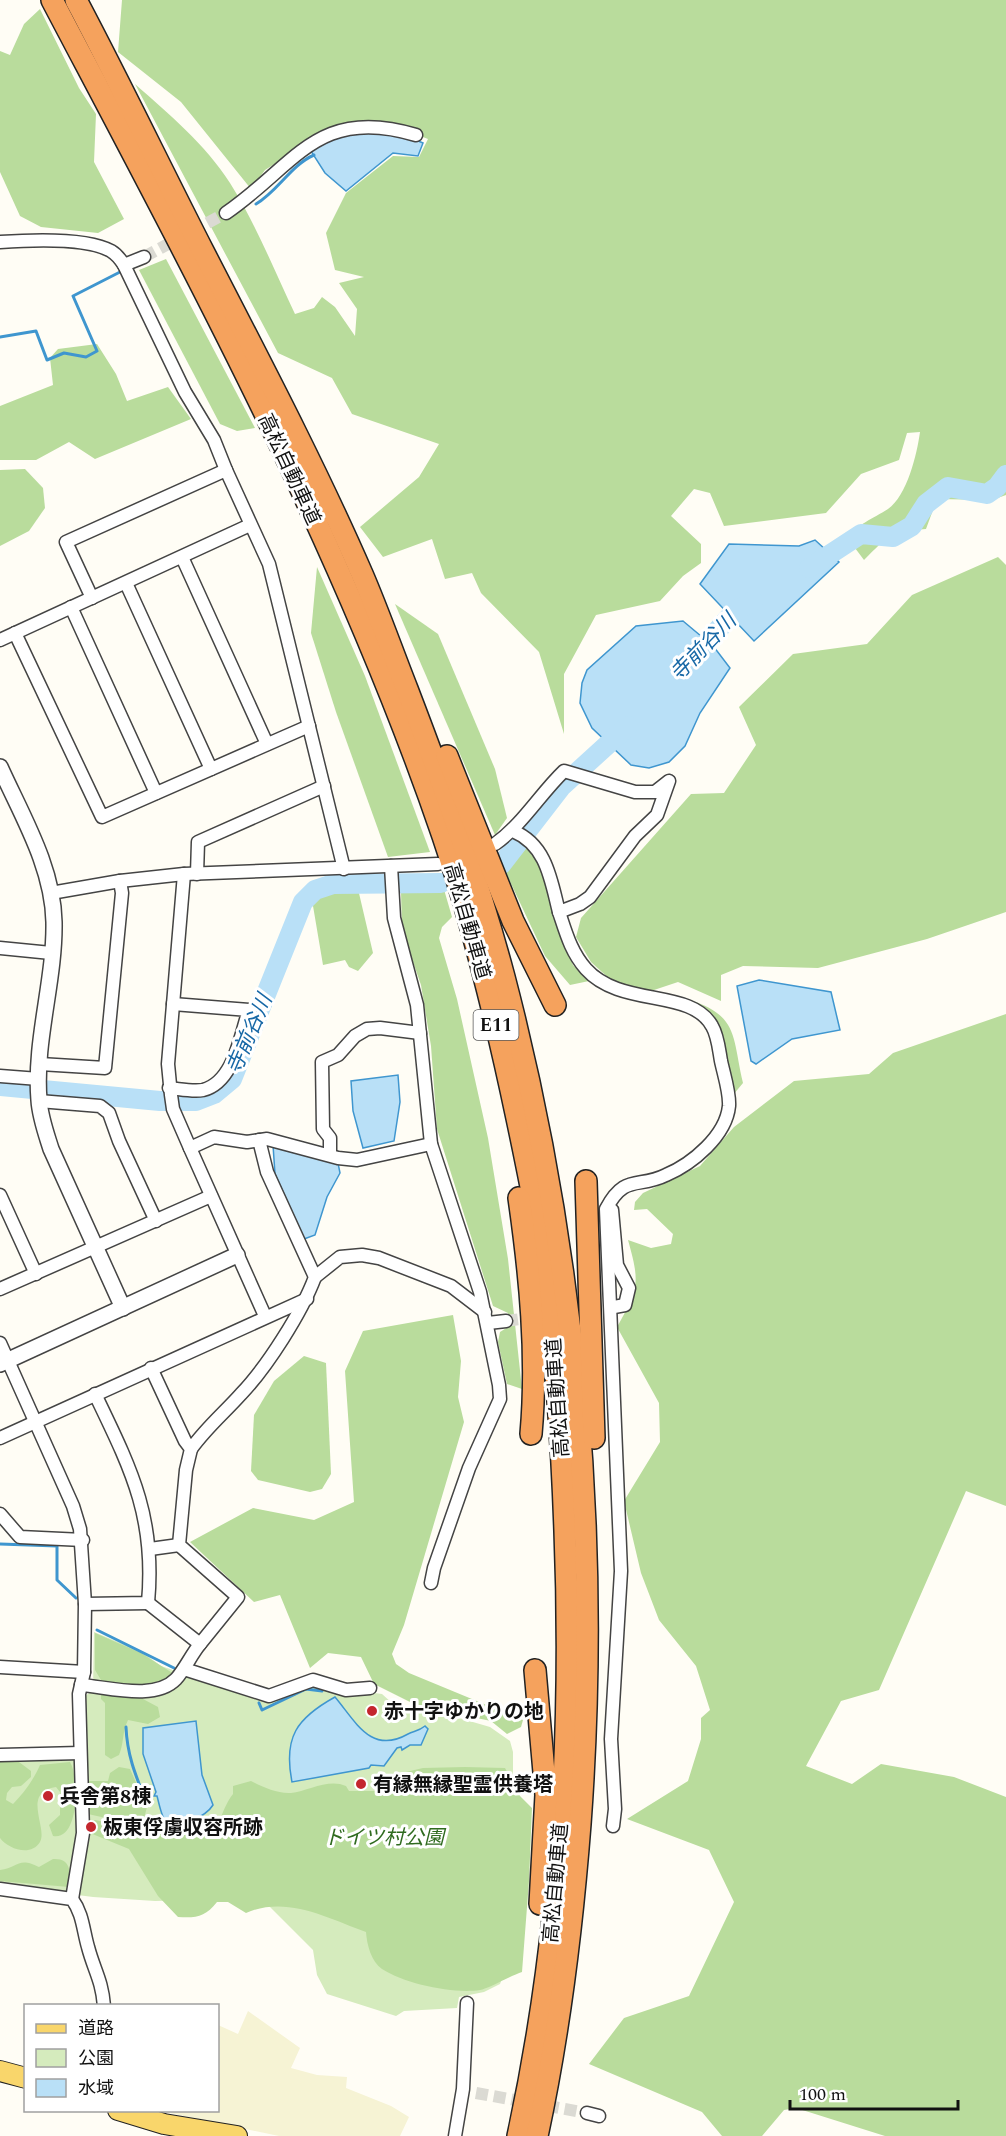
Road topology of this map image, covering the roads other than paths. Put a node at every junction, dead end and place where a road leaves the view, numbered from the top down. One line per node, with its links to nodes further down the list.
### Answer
1 (52, 0): 38 (highway, 高松自動車道 / E11)
2 (76, 0): 11 (highway, 高松自動車道 / E11)
3 (416, 135): 4 (street)
4 (226, 213)
5 (0, 242): 7 (street)
6 (144, 256): 7 (street)
7 (124, 265): 8 (street)
8 (226, 470): 9 (street); 13 (street)
9 (250, 525): 10 (street); 17 (street)
10 (182, 557): 12 (street); 18 (street)
11 (363, 576): 36 (highway); 75 (highway, 高松自動車道 / E11)
12 (126, 583): 13 (street); 20 (street)
13 (92, 598): 14 (street)
14 (71, 607): 15 (street); 22 (street)
15 (15, 633): 16 (street); 22 (street)
16 (0, 640)
17 (309, 726): 18 (street); 21 (street)
18 (267, 744): 20 (street)
19 (0, 767): 31 (street)
20 (211, 769): 22 (street)
21 (324, 786): 26 (street); 28 (street)
22 (156, 793)
23 (518, 834): 24 (street); 32 (street); 32 (street)
24 (495, 844)
25 (438, 864): 29 (street)
26 (344, 869): 28 (street); 29 (street)
27 (184, 874): 28 (street); 30 (street); 35 (street)
28 (197, 874)
29 (392, 877): 37 (street)
30 (120, 881): 31 (street); 40 (street)
31 (51, 893): 34 (street)
32 (559, 912): 49 (street)
33 (0, 948): 34 (street)
34 (51, 953): 40 (street)
35 (173, 1004): 41 (street); 41 (street)
36 (555, 1005)
37 (420, 1032): 43 (street); 45 (street)
38 (506, 1064): 67 (highway); 96 (highway, 高松自動車道 / E11)
39 (0, 1076): 40 (street)
40 (39, 1085): 50 (street); 51 (street)
41 (170, 1092): 44 (street)
42 (259, 1140): 44 (street); 45 (street); 54 (street)
43 (431, 1144): 45 (street); 60 (street)
44 (190, 1148): 48 (street)
45 (330, 1155)
46 (586, 1180): 75 (highway)
47 (0, 1195): 53 (street)
48 (211, 1196): 50 (street); 52 (street)
49 (611, 1200): 57 (street); 86 (street)
50 (156, 1221): 51 (street)
51 (96, 1248): 53 (street); 58 (street)
52 (237, 1256): 58 (street); 59 (street)
53 (36, 1274): 55 (street)
54 (315, 1277): 56 (street); 60 (street)
55 (0, 1289)
56 (307, 1299): 59 (street); 69 (street)
57 (614, 1307)
58 (123, 1308): 63 (street)
59 (265, 1316): 64 (street)
60 (487, 1318): 61 (street); 74 (street)
61 (506, 1321)
62 (0, 1343): 63 (street)
63 (4, 1362): 66 (street)
64 (151, 1368): 65 (street); 69 (street)
65 (95, 1394): 66 (street); 73 (street)
66 (35, 1422): 68 (street); 71 (street)
67 (531, 1434)
68 (0, 1438)
69 (192, 1449): 72 (street)
70 (0, 1514): 71 (street)
71 (82, 1540): 77 (street)
72 (179, 1545): 73 (street); 78 (street)
73 (150, 1549): 76 (street)
74 (431, 1583)
75 (587, 1593): 100 (highway, 高松自動車道 / E11)
76 (148, 1603): 77 (street); 78 (street)
77 (85, 1604): 82 (street)
78 (200, 1644): 80 (street)
79 (0, 1667): 82 (street)
80 (184, 1669): 82 (street); 83 (street)
81 (535, 1670): 96 (highway)
82 (83, 1678): 84 (street)
83 (370, 1688)
84 (80, 1753): 85 (street); 88 (street)
85 (0, 1755)
86 (613, 1826)
87 (0, 1889): 88 (street)
88 (72, 1899): 90 (street)
89 (467, 2003): 93 (street)
90 (104, 2004)
91 (0, 2071): 92 (main road)
92 (24, 2077)
93 (462, 2091): 94 (street); 98 (street)
94 (476, 2093)
95 (125, 2112): 97 (main road)
96 (523, 2114): 99 (highway, 高松自動車道 / E11)
97 (237, 2136)
98 (455, 2136)
99 (518, 2136)
100 (537, 2136)

